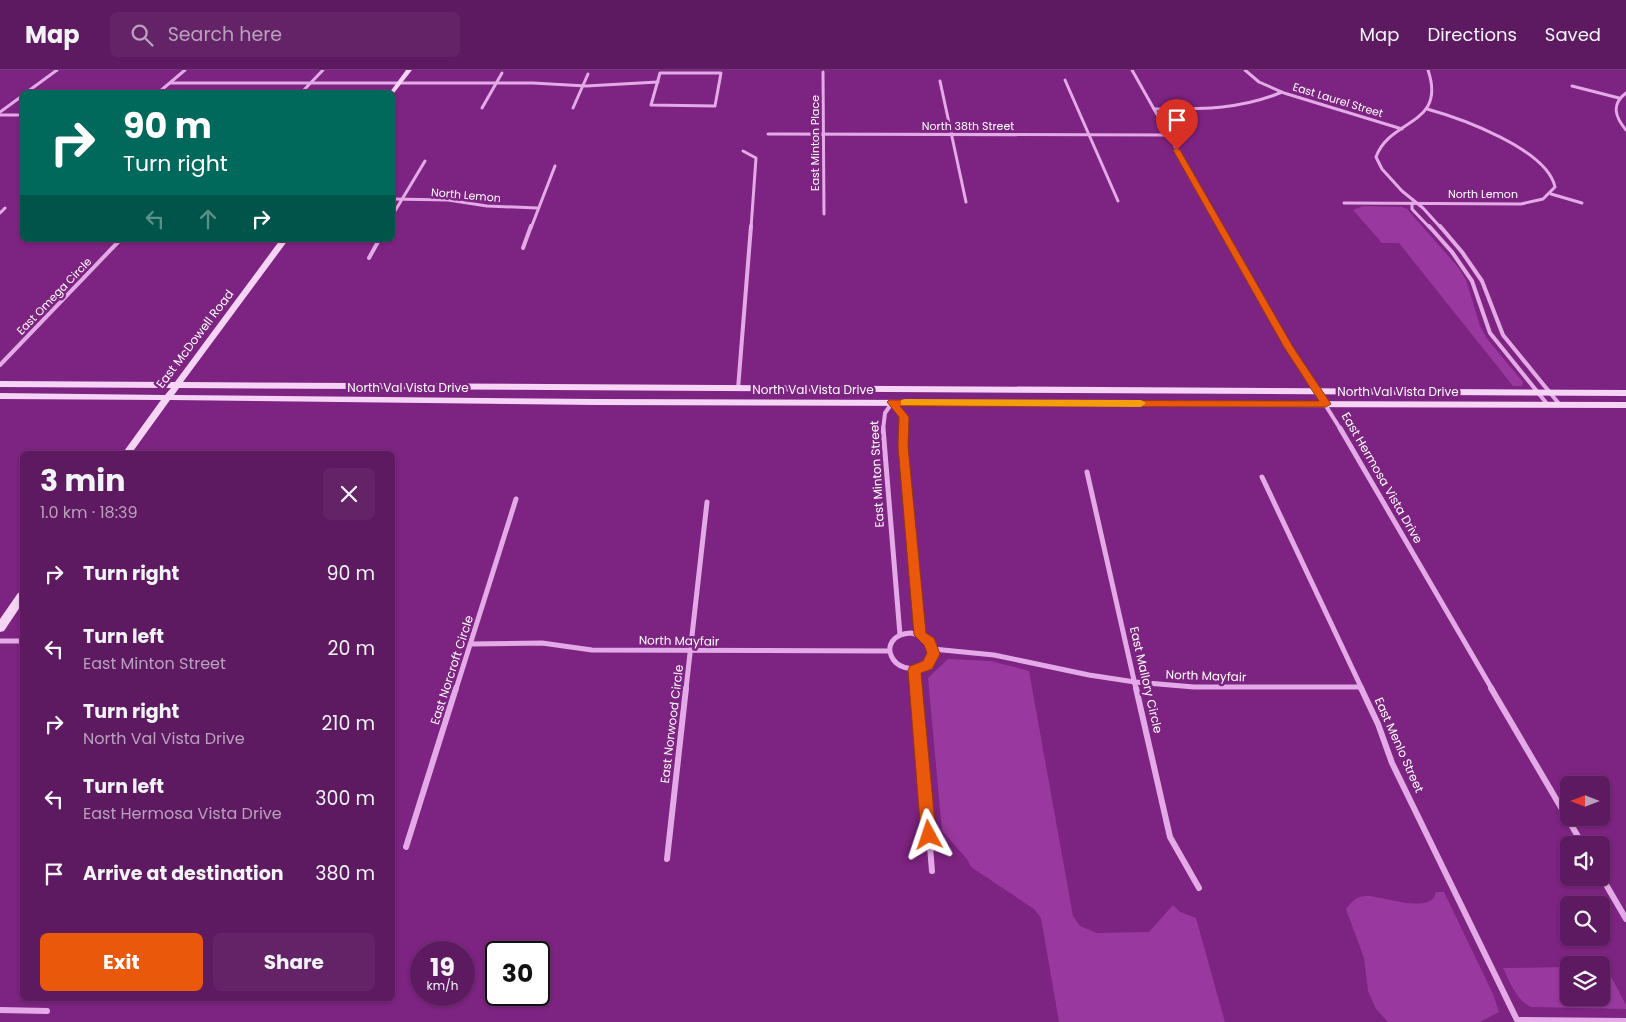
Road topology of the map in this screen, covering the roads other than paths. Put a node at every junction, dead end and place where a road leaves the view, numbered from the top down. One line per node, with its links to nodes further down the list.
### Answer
1 (58, 70): 20 (street)
2 (185, 70): 14 (street)
3 (323, 70): 15 (street)
4 (409, 70): 16 (main road)
5 (1132, 70): 30 (street, East Hermosa Vista Drive)
6 (1245, 70): 24 (street, East Laurel Street)
7 (1428, 70): 31 (street)
8 (823, 72): 37 (street, East Minton Place)
9 (502, 73): 17 (street)
10 (588, 74): 18 (street)
11 (1065, 80): 39 (street)
12 (940, 81): 38 (street)
13 (658, 82): 13 (street); 18 (street)
14 (171, 83): 15 (street); 21 (street)
15 (311, 83): 16 (street); 22 (street)
16 (400, 83): 17 (street); 23 (main road)
17 (496, 83): 18 (street); 28 (street)
18 (582, 86): 29 (street)
19 (1572, 86): 27 (street)
20 (30, 90)
21 (162, 90)
22 (304, 90)
23 (394, 90)
24 (1282, 92): 30 (street); 34 (street, East Laurel Street)
25 (1626, 92): 27 (street)
26 (20, 98): 32 (street)
27 (1619, 98): 35 (street)
28 (482, 108)
29 (573, 108)
30 (1154, 108): 40 (street, East Hermosa Vista Drive)
31 (1427, 109): 34 (street); 44 (street)
32 (0, 114): 33 (street)
33 (20, 115)
34 (1402, 129): 50 (street)
35 (1626, 130)
36 (768, 134): 37 (street, North 38th Street)
37 (824, 135): 38 (street, North 38th Street); 56 (street, East Minton Place)
38 (952, 135): 39 (street, North 38th Street); 48 (street)
39 (1088, 135): 40 (street, North 38th Street); 47 (street)
40 (1168, 135): 74 (street, East Hermosa Vista Drive)
41 (743, 152): 68 (street, North Val Vista Drive)
42 (425, 162): 46 (street)
43 (555, 166): 53 (street)
44 (1551, 194): 50 (street, North Lemon); 51 (street)
45 (395, 199): 46 (street, North Lemon)
46 (402, 199): 53 (street, North Lemon); 54 (street)
47 (1118, 201)
48 (966, 202)
49 (1344, 203): 50 (street, North Lemon)
50 (1412, 203): 75 (street); 76 (street)
51 (1582, 203)
52 (5, 208): 55 (street)
53 (537, 208): 60 (street)
54 (395, 211)
55 (0, 213)
56 (824, 214)
57 (118, 242): 62 (street, East Omega Circle)
58 (283, 242): 64 (main road, East McDowell Road)
59 (378, 242): 61 (street)
60 (523, 248)
61 (369, 258)
62 (0, 365)
63 (0, 384): 64 (main road, North Val Vista Drive)
64 (176, 385): 65 (main road, North Val Vista Drive); 79 (main road, East McDowell Road)
65 (398, 387): 66 (main road, North Val Vista Drive); 80 (main road)
66 (526, 388): 67 (main road, North Val Vista Drive); 81 (main road)
67 (706, 389): 68 (main road, North Val Vista Drive); 82 (main road)
68 (738, 389): 69 (main road, North Val Vista Drive); 83 (main road)
69 (863, 390): 70 (main road, North Val Vista Drive); 84 (main road)
70 (891, 390): 71 (main road, North Val Vista Drive); 85 (main road)
71 (948, 390): 72 (main road, North Val Vista Drive); 86 (main road)
72 (997, 390): 73 (main road, North Val Vista Drive); 87 (main road)
73 (1023, 390): 74 (main road, North Val Vista Drive); 88 (main road)
74 (1319, 392): 75 (main road, North Val Vista Drive); 89 (street, East Hermosa Vista Drive)
75 (1537, 393): 76 (main road, North Val Vista Drive); 90 (street)
76 (1550, 393): 77 (main road, North Val Vista Drive); 91 (street)
77 (1626, 393)
78 (0, 396): 79 (main road, North Val Vista Drive)
79 (167, 398): 80 (main road, North Val Vista Drive); 93 (main road, East McDowell Road)
80 (392, 400): 81 (main road, North Val Vista Drive)
81 (522, 401): 82 (main road, North Val Vista Drive)
82 (705, 402): 83 (main road, North Val Vista Drive)
83 (736, 402): 84 (main road, North Val Vista Drive)
84 (864, 402): 85 (main road, North Val Vista Drive)
85 (892, 402): 86 (main road, North Val Vista Drive); 100 (street, East Minton Street); 101 (street)
86 (949, 403): 87 (main road, North Val Vista Drive)
87 (1000, 403): 88 (main road, North Val Vista Drive)
88 (1026, 403): 89 (main road, North Val Vista Drive)
89 (1326, 404): 90 (main road, North Val Vista Drive); 111 (street, East Hermosa Vista Drive)
90 (1548, 405): 91 (main road, North Val Vista Drive)
91 (1560, 405): 92 (main road, North Val Vista Drive)
92 (1626, 405)
93 (128, 451)
94 (1087, 472): 109 (street, East Mallory Circle)
95 (1262, 477): 110 (street, East Menlo Street)
96 (516, 499): 104 (street, East Norcroft Circle)
97 (707, 502): 106 (street, East Norwood Circle)
98 (20, 599): 99 (main road)
99 (0, 628)
100 (900, 635): 101 (street); 107 (street)
101 (920, 635): 105 (street)
102 (0, 641): 103 (street)
103 (20, 641)
104 (471, 644): 106 (street, North Mayfair); 112 (street, East Norcroft Circle)
105 (933, 649): 108 (street); 109 (street, North Mayfair)
106 (692, 651): 107 (street, North Mayfair); 113 (street, East Norwood Circle)
107 (888, 651): 108 (street)
108 (915, 670): 114 (street)
109 (1135, 682): 110 (street, North Mayfair); 116 (street, East Mallory Circle)
110 (1361, 687): 120 (street, East Menlo Street)
111 (1578, 836)
112 (406, 847)
113 (667, 859)
114 (932, 871)
115 (1607, 886): 117 (street)
116 (1199, 888)
117 (1626, 919)
118 (0, 1010): 119 (street)
119 (47, 1011)
120 (1626, 1021)

